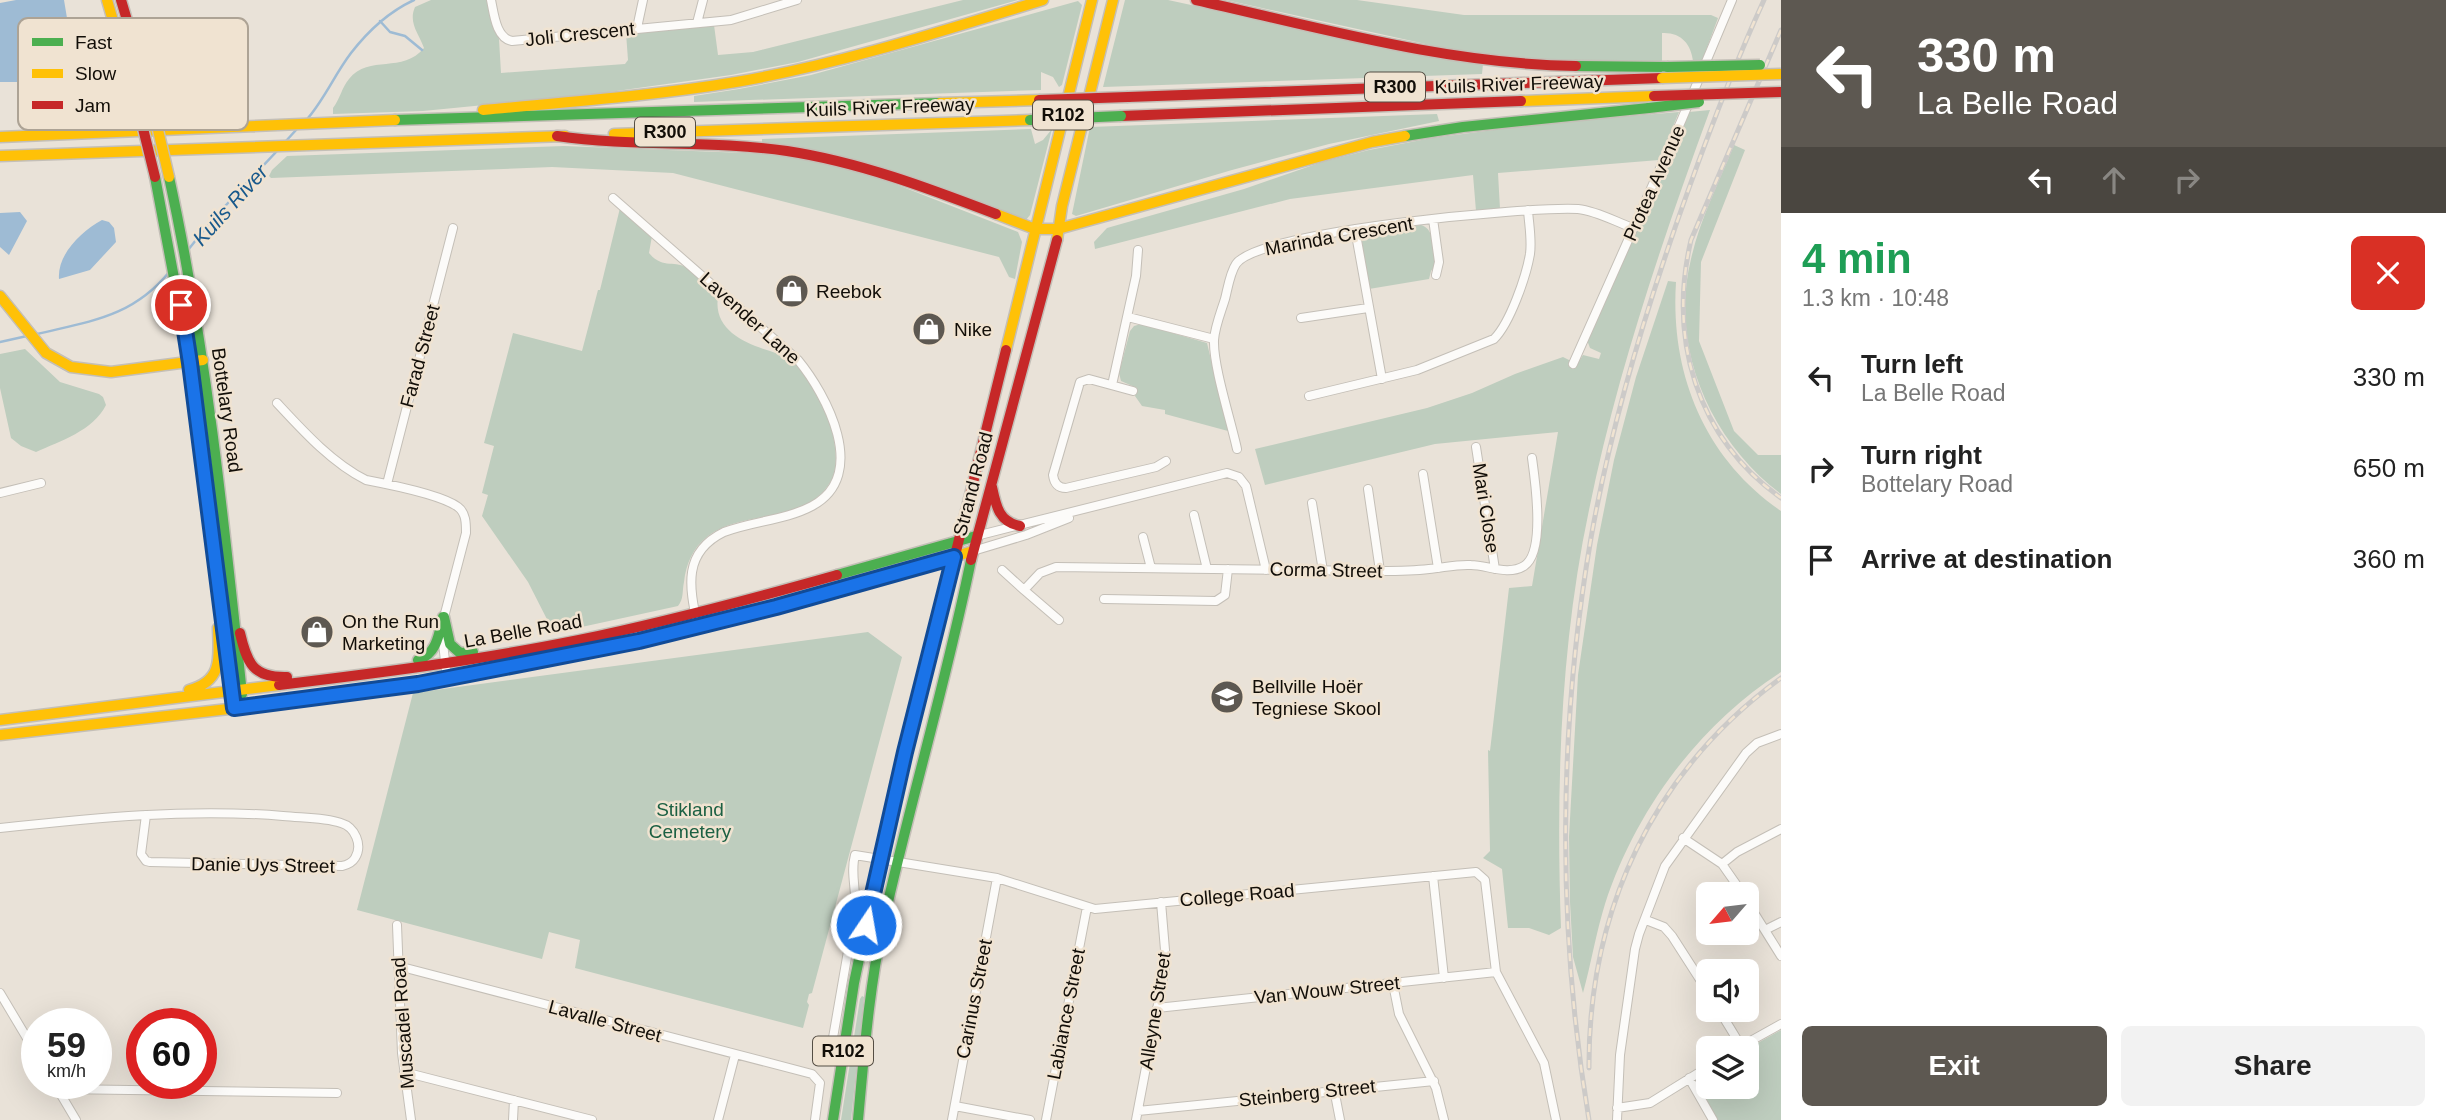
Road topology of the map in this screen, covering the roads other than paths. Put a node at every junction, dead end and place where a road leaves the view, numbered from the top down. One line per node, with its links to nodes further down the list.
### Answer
1 (107, 0): 13 (main road, Bottelary Road, bridge)
2 (121, 0): 14 (main road, Bottelary Road, bridge)
3 (491, 0): 16 (street, Joli Crescent)
4 (643, 0): 16 (street)
5 (703, 0): 15 (street)
6 (797, 0): 12 (street, Joli Crescent)
7 (1044, 0): 21 (main road)
8 (1092, 0): 34 (main road, R102)
9 (1113, 0): 35 (main road, R102)
10 (1196, 0): 17 (main road, bridge)
11 (1732, 0): 33 (street, Protea Avenue)
12 (780, 2): 15 (street, Joli Crescent)
13 (112, 18)
14 (126, 18)
15 (697, 23): 16 (street, Joli Crescent)
16 (637, 29)
17 (1781, 65)
18 (1781, 74): 21 (main road, Kuils River Freeway / R300, bridge)
19 (1781, 92): 20 (main road, Kuils River Freeway / R300, bridge)
20 (1731, 95): 26 (main road, Kuils River Freeway / R300, bridge); 35 (main road, bridge)
21 (425, 119): 22 (main road, Kuils River Freeway / R300)
22 (248, 126)
23 (143, 130): 45 (main road, Bottelary Road, bridge)
24 (158, 130): 44 (main road, Bottelary Road, bridge)
25 (160, 130): 27 (main road, Kuils River Freeway / R300)
26 (556, 136): 28 (main road, Kuils River Freeway / R300); 34 (main road)
27 (0, 137)
28 (0, 156)
29 (614, 198): 83 (street, Lavender Lane)
30 (1528, 211): 31 (street, Marinda Crescent); 33 (street, Marinda Crescent); 47 (street)
31 (1433, 219): 36 (street, Marinda Crescent); 38 (street)
32 (453, 228): 58 (street, Farad Street)
33 (1633, 228): 46 (street, Protea Avenue)
34 (1035, 229): 35 (main road); 68 (main road, Strand Road / R102)
35 (1058, 229): 59 (main road, Strand Road / R102)
36 (1355, 229): 40 (street); 43 (street, Marinda Crescent)
37 (1138, 250): 41 (street)
38 (1436, 275)
39 (0, 296): 45 (main road)
40 (1368, 308): 42 (street); 47 (street)
41 (1128, 317): 43 (street); 48 (street)
42 (1301, 318)
43 (1214, 339): 53 (street, Marinda Crescent)
44 (203, 360): 45 (main road); 81 (main road, Bottelary Road)
45 (190, 363): 81 (main road, Bottelary Road)
46 (1573, 364)
47 (1382, 379): 50 (street)
48 (1112, 385): 49 (street); 55 (street)
49 (1133, 391)
50 (1309, 396)
51 (277, 403): 58 (street)
52 (1476, 447): 75 (street, Mari Close)
53 (1237, 449)
54 (1532, 457): 75 (street, Corma Street)
55 (1166, 461)
56 (1423, 474): 72 (street)
57 (41, 483): 61 (street)
58 (387, 484): 84 (street)
59 (991, 484): 65 (main road); 66 (main road, Strand Road / R102)
60 (1368, 489): 79 (street)
61 (0, 493)
62 (1312, 503): 78 (street)
63 (1085, 510): 65 (street); 69 (street); 77 (street)
64 (1194, 515): 73 (street)
65 (1020, 526): 66 (street)
66 (976, 536): 68 (main road, La Belle Road); 69 (main road, Strand Road / R102)
67 (1143, 537): 71 (street)
68 (959, 541): 70 (main road, Strand Road / R102); 83 (main road, La Belle Road)
69 (974, 551): 70 (main road, La Belle Road); 103 (main road, Strand Road / R102)
70 (954, 557): 86 (main road, La Belle Road); 102 (main road, Strand Road / R102)
71 (1151, 568): 73 (street, Corma Street); 80 (street, Corma Street)
72 (1438, 568): 75 (street, Corma Street); 79 (street, Corma Street)
73 (1207, 569): 74 (street, Corma Street)
74 (1228, 569): 77 (street, Corma Street); 82 (street)
75 (1495, 569)
76 (1002, 570): 80 (street)
77 (1266, 570): 78 (street, Corma Street)
78 (1323, 570): 79 (street, Corma Street)
79 (1380, 571)
80 (1024, 590): 85 (street)
81 (226, 597): 91 (main road); 92 (main road, Bottelary Road); 93 (main road)
82 (1104, 599)
83 (695, 613): 86 (street, Lavender Lane); 87 (main road, La Belle Road)
84 (444, 616): 87 (main road); 88 (street); 89 (main road)
85 (1059, 620)
86 (698, 628): 90 (main road, La Belle Road)
87 (488, 656): 88 (main road, La Belle Road)
88 (445, 662): 89 (main road, La Belle Road); 90 (street)
89 (399, 668): 91 (main road, La Belle Road)
90 (447, 679): 94 (main road, La Belle Road)
91 (309, 680): 92 (main road, La Belle Road)
92 (237, 690): 93 (main road, La Belle Road); 94 (main road, Bottelary Road)
93 (97, 708): 95 (main road, La Belle Road)
94 (239, 708): 97 (main road, La Belle Road)
95 (0, 720)
96 (1781, 734): 101 (street)
97 (0, 735)
98 (146, 815): 98 (street, Danie Uys Street); 99 (street, Danie Uys Street)
99 (0, 828)
100 (1781, 830): 104 (street)
101 (1683, 838): 104 (street); 110 (street)
102 (880, 859): 103 (street, College Road); 127 (street); 146 (main road, Strand Road / R102)
103 (898, 862): 106 (street, College Road); 147 (main road, Strand Road / R102)
104 (1722, 864): 107 (street)
105 (1433, 876): 108 (street, College Road); 117 (street, College Road); 119 (street)
106 (997, 878): 109 (street, College Road); 137 (street, Carinus Street)
107 (1735, 882)
108 (1161, 902): 109 (street, College Road); 122 (street, Alleyne Street)
109 (1087, 907): 150 (street, Labiance Street)
110 (1646, 920): 118 (street); 138 (street)
111 (1759, 921): 114 (street)
112 (1781, 922): 114 (street)
113 (397, 925): 116 (street, Muscadel Road)
114 (1765, 930): 115 (street)
115 (1781, 956)
116 (398, 966): 126 (street, Lavalle Street); 128 (street, Muscadel Road)
117 (1496, 972): 119 (street, Van Wouw Street); 153 (street)
118 (1696, 973)
119 (1444, 978): 120 (street, Van Wouw Street)
120 (1393, 984): 122 (street, Van Wouw Street); 131 (street)
121 (0, 993): 124 (street)
122 (1157, 1008): 139 (street, Alleyne Street)
123 (1781, 1024): 125 (street)
124 (21, 1028)
125 (1759, 1036)
126 (735, 1055): 144 (street); 145 (street, Lavalle Street)
127 (831, 1055)
128 (404, 1072): 136 (street); 141 (street, Muscadel Road)
129 (1696, 1075): 130 (street)
130 (1689, 1079): 138 (street); 155 (street)
131 (1434, 1081): 133 (street, Steinberg Street); 152 (street)
132 (112, 1087): 134 (street)
133 (1334, 1089): 139 (street, Steinberg Street); 151 (street)
134 (337, 1093)
135 (64, 1099): 140 (street)
136 (514, 1100): 142 (street); 143 (street)
137 (955, 1105): 148 (street, Carinus Street); 149 (street)
138 (1617, 1108): 154 (street)
139 (1137, 1115)
140 (76, 1120)
141 (411, 1120)
142 (513, 1120)
143 (592, 1120)
144 (718, 1120)
145 (815, 1120)
146 (833, 1120)
147 (858, 1120)
148 (952, 1120)
149 (1030, 1120)
150 (1045, 1120)
151 (1340, 1120)
152 (1444, 1120)
153 (1556, 1120)
154 (1617, 1120)
155 (1713, 1120)

